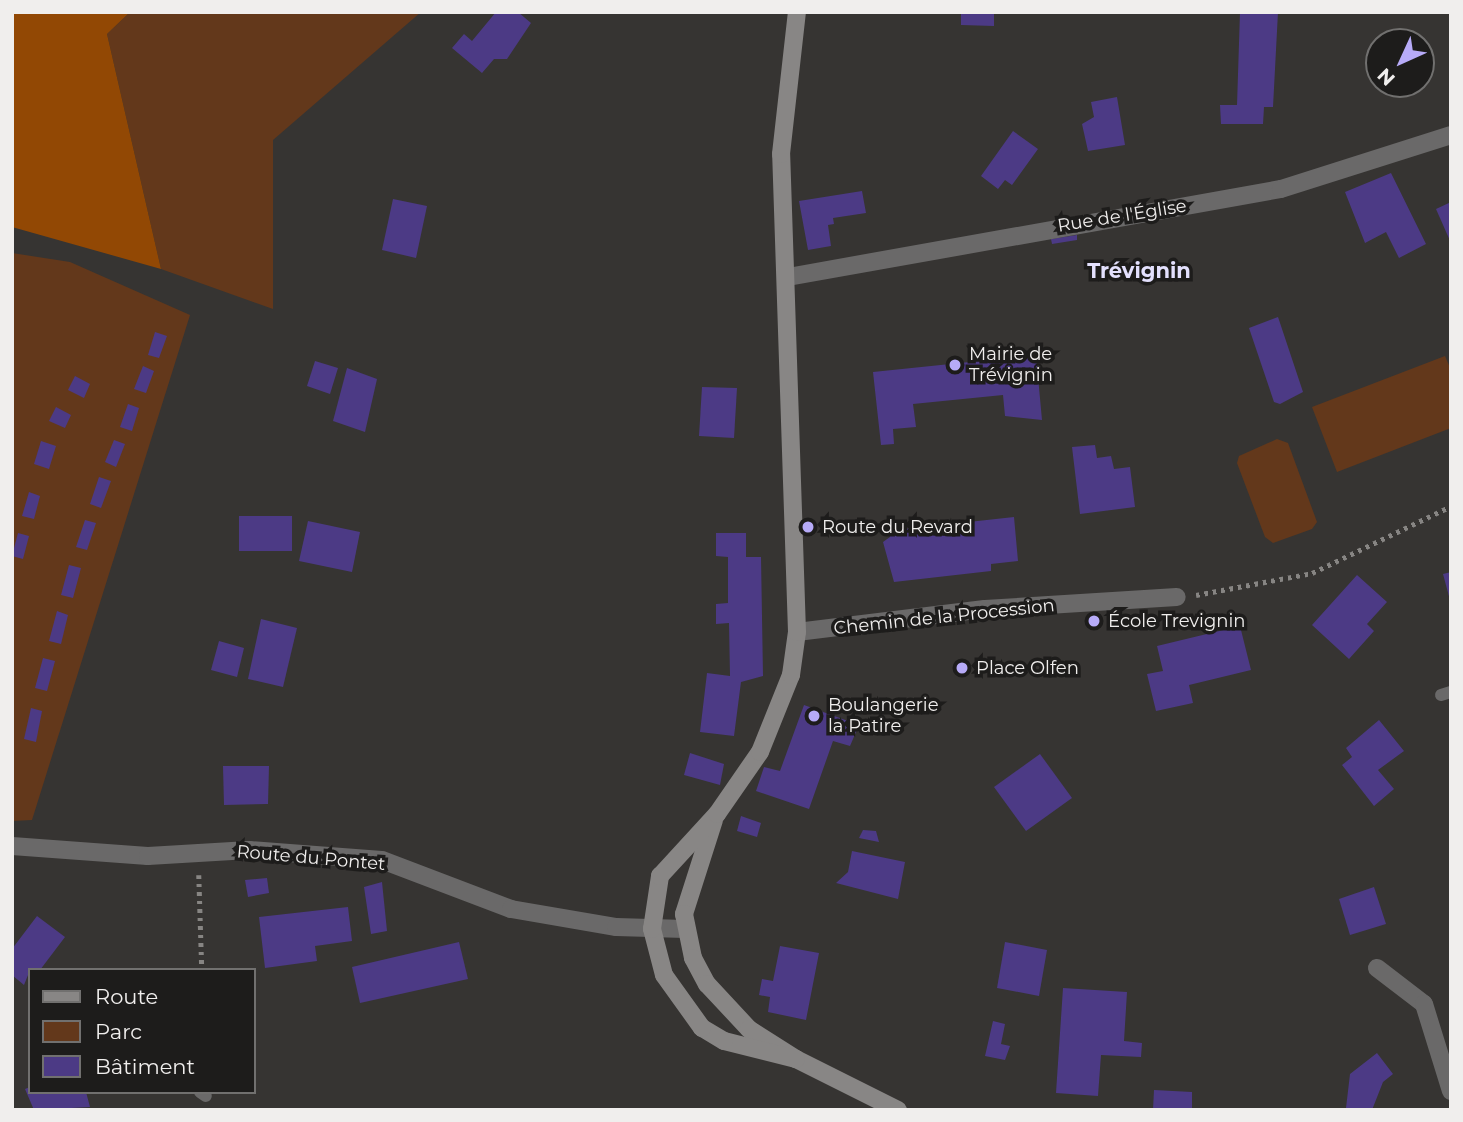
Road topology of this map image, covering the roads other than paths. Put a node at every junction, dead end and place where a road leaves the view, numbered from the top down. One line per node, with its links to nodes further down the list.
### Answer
1 (797, 12): 3 (main road)
2 (1451, 135): 3 (street, Rue de l'Église)
3 (788, 277): 5 (main road)
4 (1177, 597): 5 (street, Chemin de la Procession)
5 (797, 632): 6 (main road)
6 (717, 814): 8 (main road); 9 (main road)
7 (12, 846): 8 (street, Route du Pontet)
8 (652, 929): 9 (street, Route du Pontet); 11 (main road)
9 (685, 929): 11 (main road)
10 (1377, 968): 12 (street)
11 (796, 1059): 13 (main road)
12 (1451, 1091)
13 (898, 1110)

